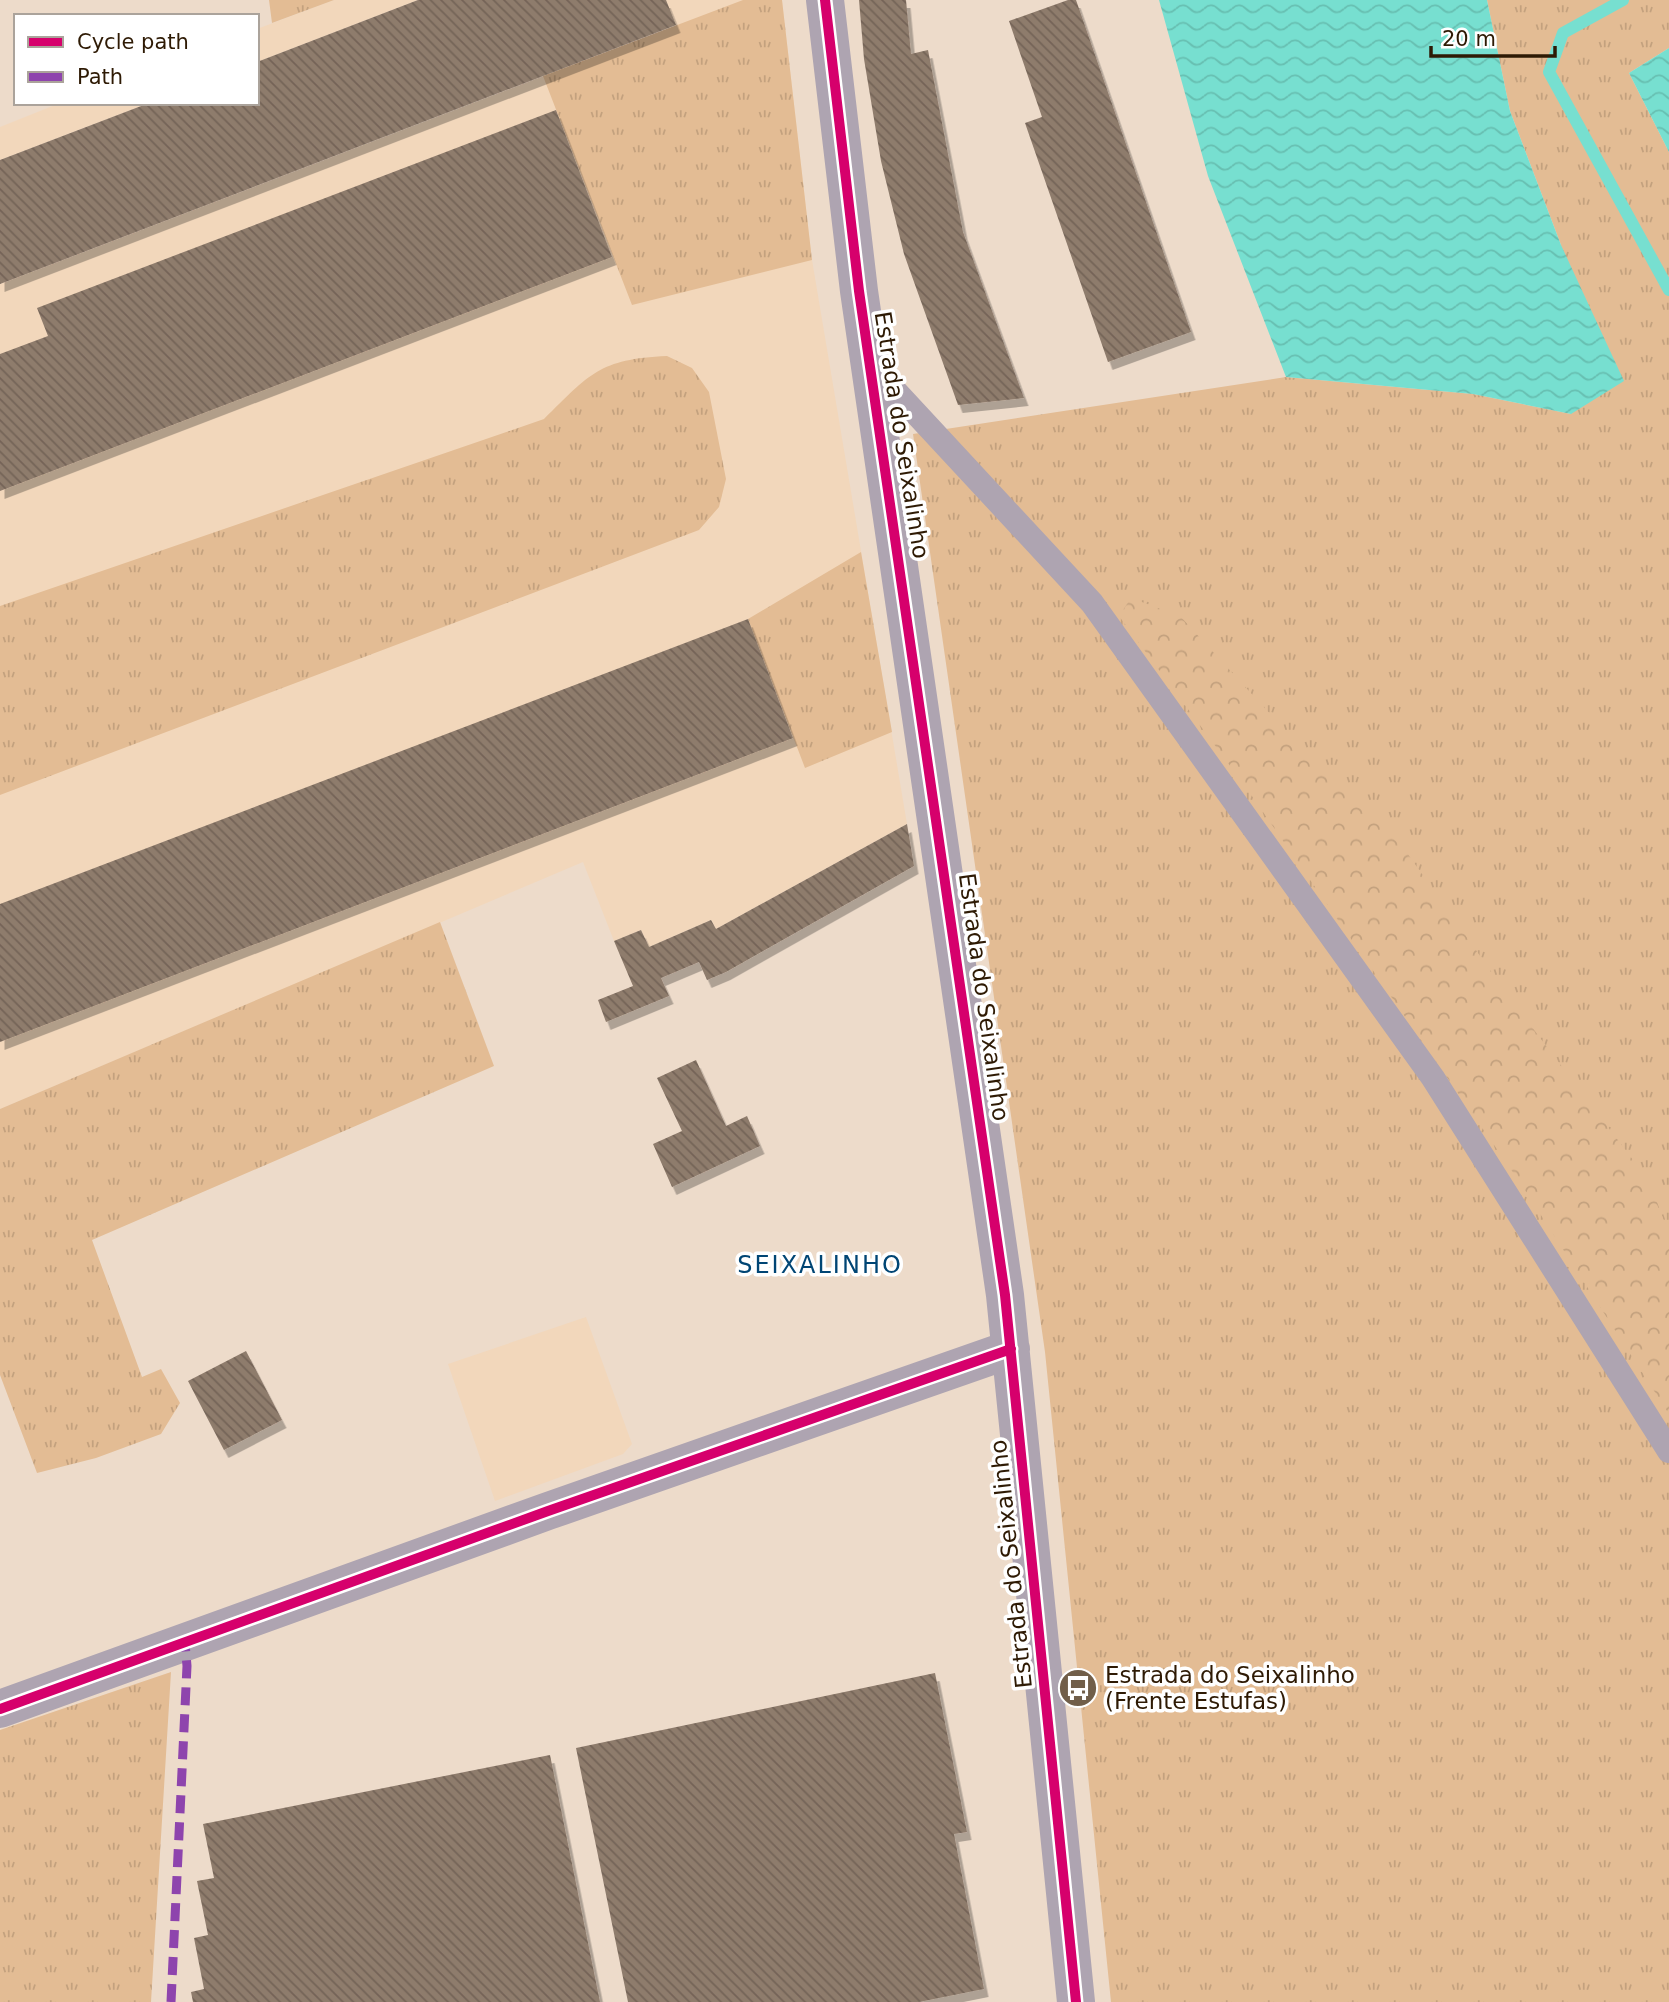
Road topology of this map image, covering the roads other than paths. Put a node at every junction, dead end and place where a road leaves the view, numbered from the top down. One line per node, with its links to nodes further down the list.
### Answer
1 (825, 0): 2 (street, Estrada do Seixalinho)
2 (872, 366): 3 (street, Estrada do Seixalinho); 4 (lane)
3 (1011, 1349): 5 (street); 6 (street, Estrada do Seixalinho)
4 (1669, 1451)
5 (0, 1709)
6 (1076, 2002)

